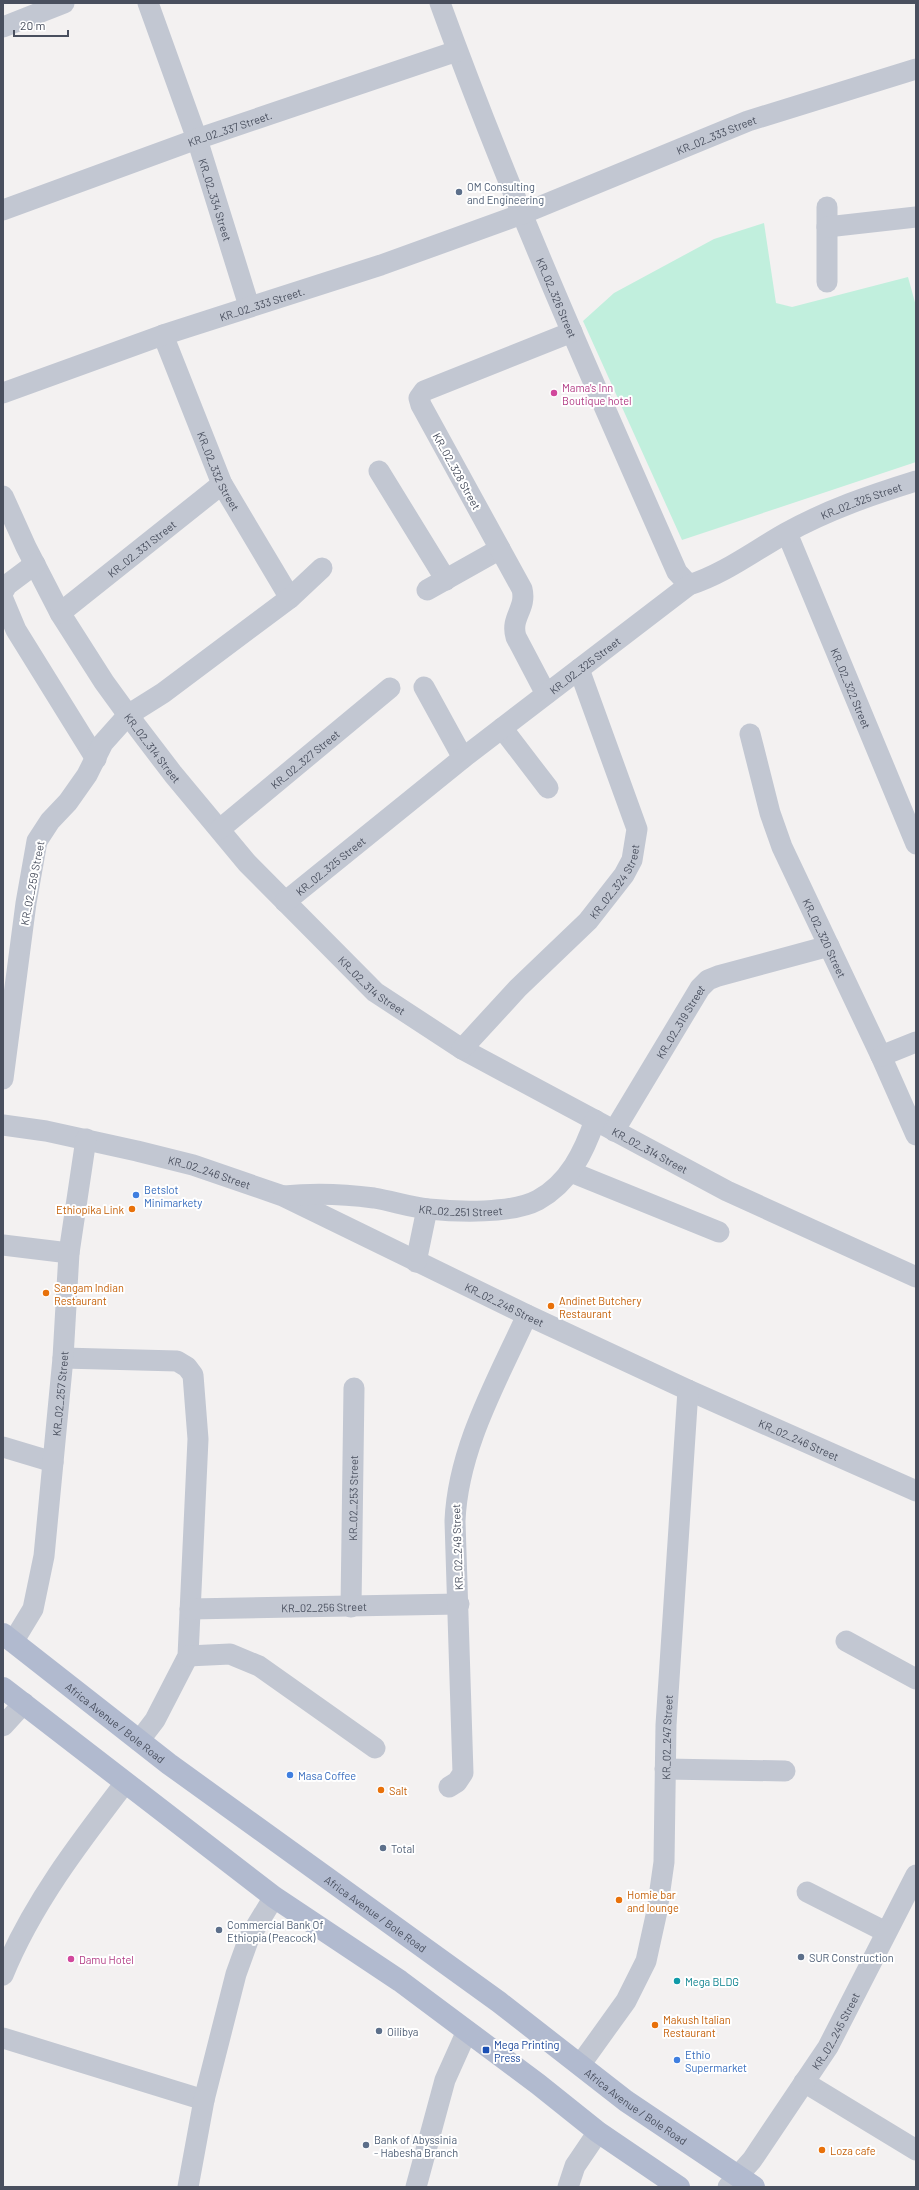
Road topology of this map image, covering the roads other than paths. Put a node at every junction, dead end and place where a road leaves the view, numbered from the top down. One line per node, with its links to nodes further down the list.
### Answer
1 (64, 3): 4 (street)
2 (148, 3): 7 (street, KR_02_334 Street)
3 (440, 3): 5 (street, KR_02_326 Street)
4 (3, 27)
5 (457, 50): 7 (street, KR_02_337 Street.); 9 (street, KR_02_326 Street)
6 (916, 69): 9 (street, KR_02_333 Street)
7 (197, 139): 8 (street, KR_02_337 Street.); 12 (street, KR_02_334 Street)
8 (3, 210)
9 (522, 214): 12 (street, KR_02_333 Street.); 13 (street, KR_02_326 Street)
10 (916, 217): 11 (street)
11 (827, 282)
12 (249, 306): 14 (street, KR_02_333 Street.)
13 (572, 332): 21 (street, KR_02_328 Street); 25 (street, KR_02_326 Street)
14 (163, 335): 15 (street, KR_02_333 Street.); 18 (street, KR_02_332 Street)
15 (3, 393)
16 (379, 471): 24 (street)
17 (916, 481): 20 (street, KR_02_325 Street)
18 (222, 484): 28 (street, KR_02_332 Street); 30 (street, KR_02_331 Street)
19 (3, 496): 22 (street, KR_02_314 Street)
20 (787, 533): 25 (street, KR_02_325 Street); 42 (street, KR_02_322 Street)
21 (500, 549): 24 (street); 34 (street, KR_02_328 Street)
22 (35, 564): 27 (street); 30 (street, KR_02_314 Street)
23 (322, 568): 28 (street)
24 (446, 580): 26 (street)
25 (689, 585): 31 (street, KR_02_325 Street)
26 (427, 590)
27 (3, 592)
28 (290, 598): 35 (street)
29 (3, 599): 39 (street)
30 (60, 613): 35 (street, KR_02_314 Street)
31 (579, 669): 34 (street, KR_02_325 Street); 46 (street, KR_02_324 Street)
32 (424, 687): 38 (street)
33 (390, 688): 41 (street, KR_02_327 Street)
34 (546, 694): 36 (street, KR_02_325 Street)
35 (128, 715): 39 (street, KR_02_259 Street); 41 (street, KR_02_314 Street)
36 (502, 728): 38 (street, KR_02_325 Street); 40 (street)
37 (750, 734): 44 (street, KR_02_320 Street)
38 (463, 758): 43 (street, KR_02_325 Street)
39 (96, 759): 48 (street, KR_02_259 Street)
40 (548, 788)
41 (220, 829): 43 (street, KR_02_314 Street)
42 (916, 844)
43 (286, 902): 46 (street, KR_02_314 Street)
44 (829, 946): 47 (street, KR_02_320 Street); 51 (street, KR_02_319 Street)
45 (916, 1042): 47 (street)
46 (462, 1049): 49 (street, KR_02_314 Street)
47 (881, 1056): 52 (street, KR_02_320 Street)
48 (3, 1079)
49 (595, 1120): 51 (street, KR_02_314 Street); 54 (street, KR_02_251 Street)
50 (3, 1125): 53 (street, KR_02_246 Street)
51 (614, 1131): 61 (street, KR_02_314 Street)
52 (916, 1135)
53 (86, 1139): 55 (street, KR_02_246 Street); 59 (street, KR_02_257 Street)
54 (571, 1172): 56 (street, KR_02_251 Street); 57 (street)
55 (283, 1196): 56 (street, KR_02_251 Street); 60 (street, KR_02_246 Street)
56 (427, 1209): 60 (street)
57 (719, 1232)
58 (3, 1245): 59 (street)
59 (69, 1253): 63 (street, KR_02_257 Street)
60 (416, 1262): 62 (street, KR_02_246 Street)
61 (916, 1277)
62 (527, 1315): 65 (street, KR_02_246 Street); 69 (street, KR_02_249 Street)
63 (63, 1358): 67 (street, KR_02_257 Street); 71 (street)
64 (354, 1388): 70 (street, KR_02_253 Street)
65 (688, 1390): 68 (street, KR_02_246 Street); 81 (street, KR_02_247 Street)
66 (3, 1447): 67 (street)
67 (53, 1462): 72 (street, KR_02_257 Street)
68 (916, 1491)
69 (459, 1604): 70 (street, KR_02_256 Street); 84 (street, KR_02_249 Street)
70 (351, 1607): 71 (street, KR_02_256 Street)
71 (190, 1609): 74 (street)
72 (8, 1638): 79 (main road, Africa Avenue / Bole Road)
73 (846, 1641): 75 (street)
74 (188, 1656): 79 (street); 80 (street)
75 (916, 1679)
76 (3, 1688): 77 (main road)
77 (24, 1703): 78 (street); 83 (main road)
78 (3, 1726)
79 (139, 1741): 93 (main road, Africa Avenue / Bole Road)
80 (375, 1748)
81 (665, 1769): 82 (street); 93 (street, KR_02_247 Street)
82 (785, 1771)
83 (125, 1783): 87 (main road); 90 (street)
84 (449, 1787)
85 (916, 1875): 88 (street, KR_02_245 Street)
86 (807, 1892): 89 (street)
87 (274, 1897): 91 (main road); 95 (street)
88 (911, 1897): 89 (street, KR_02_245 Street)
89 (886, 1932): 94 (street, KR_02_245 Street)
90 (3, 1975)
91 (467, 2031): 96 (main road); 100 (street)
92 (3, 2038): 95 (street)
93 (580, 2065): 98 (main road, Africa Avenue / Bole Road)
94 (804, 2082): 97 (street); 98 (street, KR_02_245 Street)
95 (204, 2100): 99 (street)
96 (598, 2132): 101 (street); 102 (main road)
97 (916, 2150)
98 (740, 2183)
99 (188, 2187)
100 (416, 2187)
101 (568, 2187)
102 (678, 2187)

